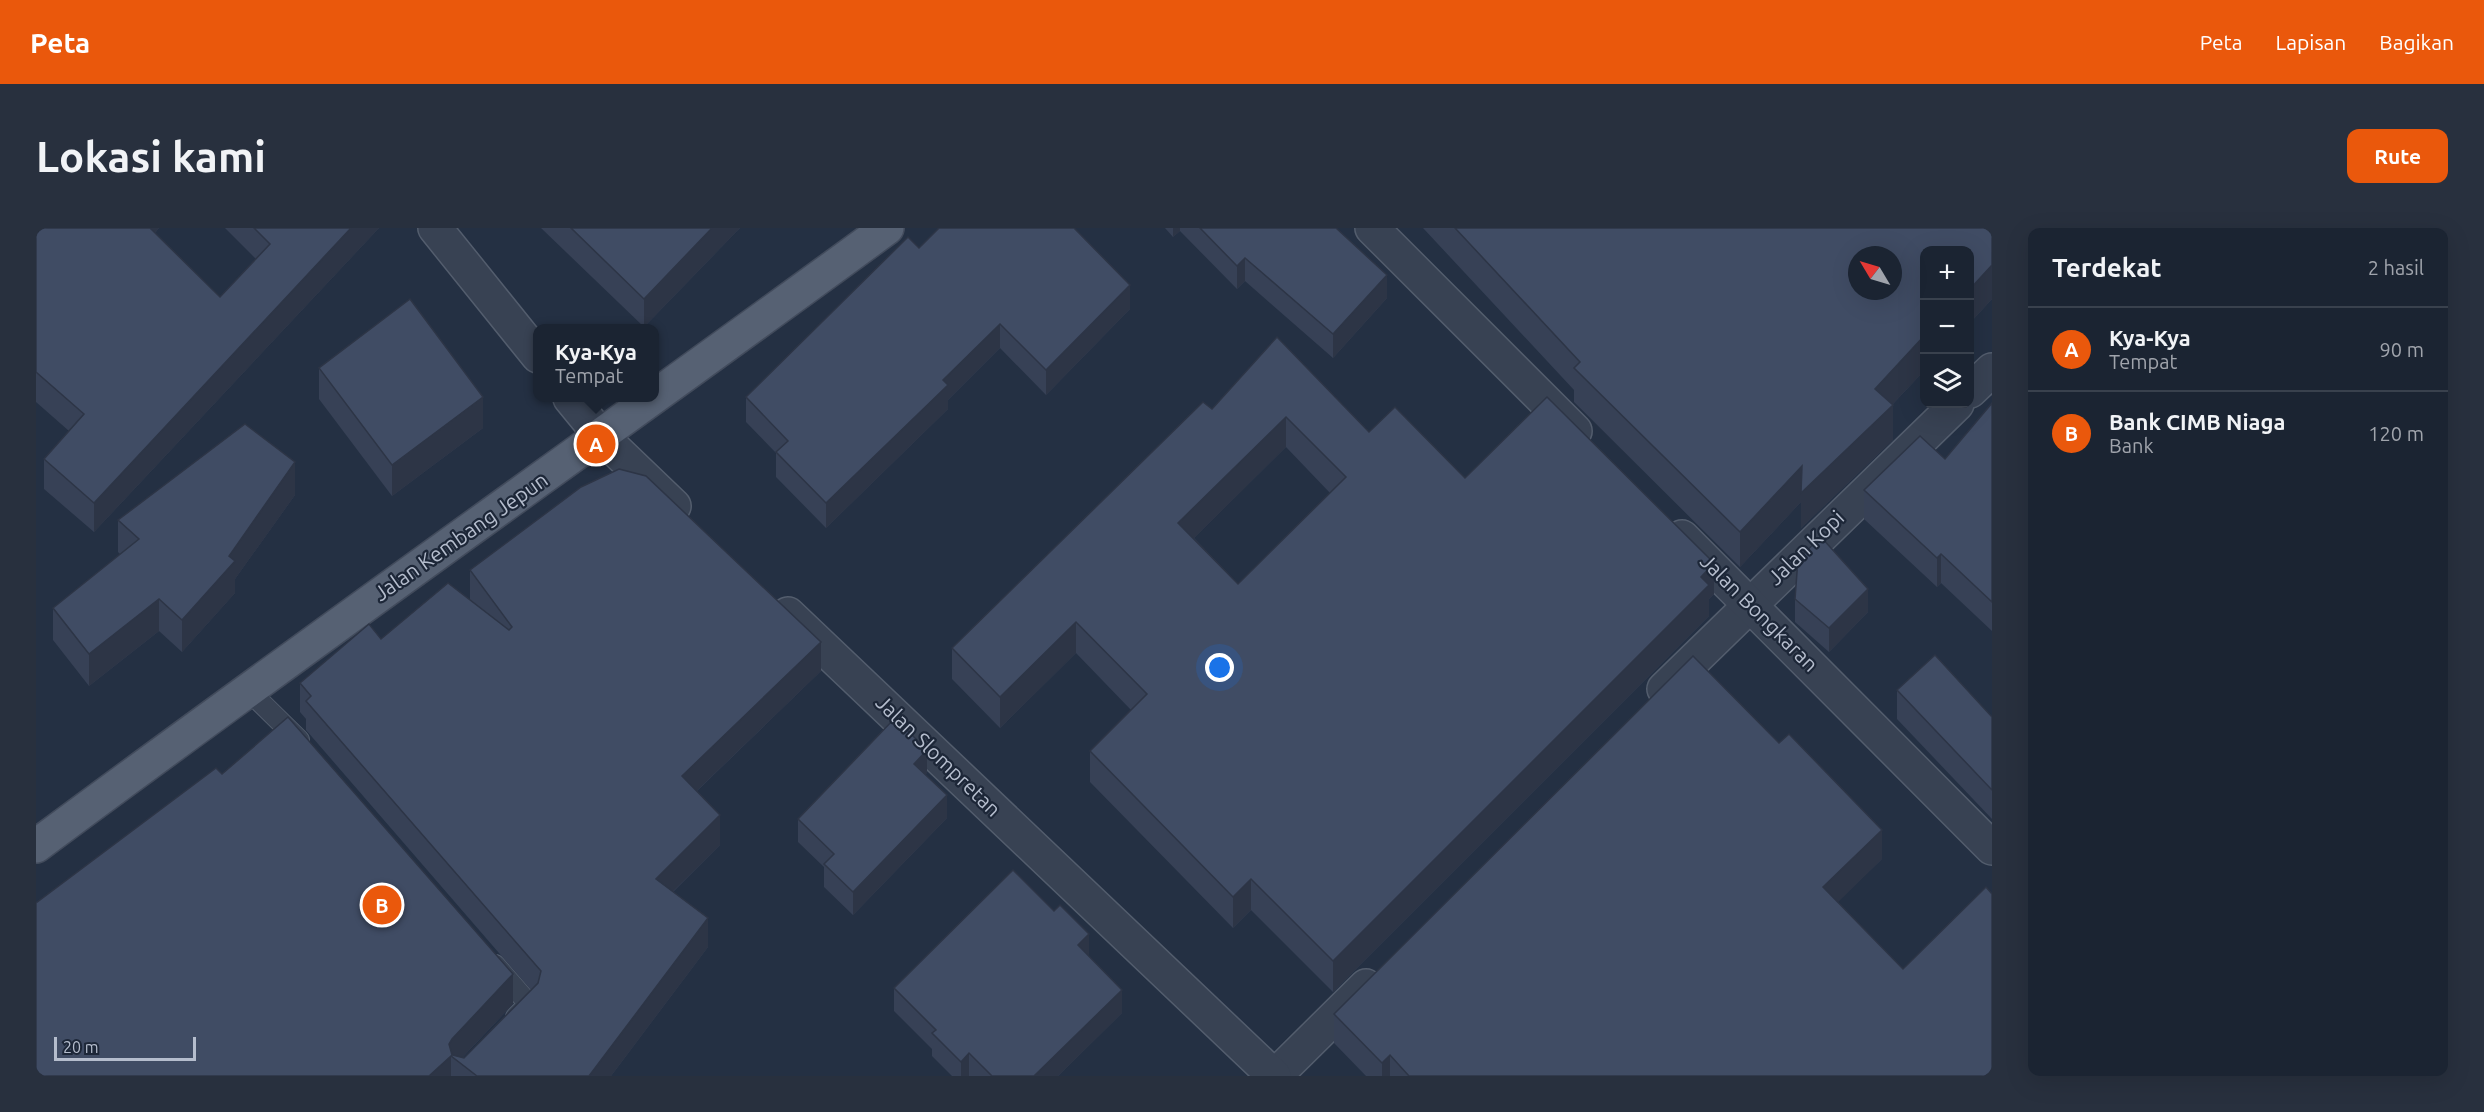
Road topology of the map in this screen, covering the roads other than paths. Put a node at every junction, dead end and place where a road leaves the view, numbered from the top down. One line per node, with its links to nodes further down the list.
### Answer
1 (435, 228): 4 (street)
2 (887, 228): 7 (main road, Jalan Kembang Jepun)
3 (1372, 228): 12 (street)
4 (533, 352)
5 (1992, 370): 6 (street)
6 (1974, 388)
7 (659, 395)
8 (573, 402): 11 (street)
9 (650, 402): 11 (main road, Jalan Kembang Jepun)
10 (1953, 408): 16 (street, Jalan Kopi)
11 (602, 437): 14 (street); 17 (main road, Jalan Kembang Jepun)
12 (1597, 452)
13 (1665, 519): 16 (street, Jalan Bongkaran)
14 (697, 527)
15 (766, 593): 25 (street, Jalan Slompretan)
16 (1749, 603): 18 (street, Jalan Kopi); 21 (street, Jalan Bongkaran)
17 (247, 689): 19 (lane); 20 (main road, Jalan Kembang Jepun)
18 (1639, 713)
19 (312, 755)
20 (36, 846)
21 (1992, 848)
22 (483, 951): 24 (lane)
23 (1385, 966): 25 (street)
24 (506, 1028)
25 (1275, 1076)

